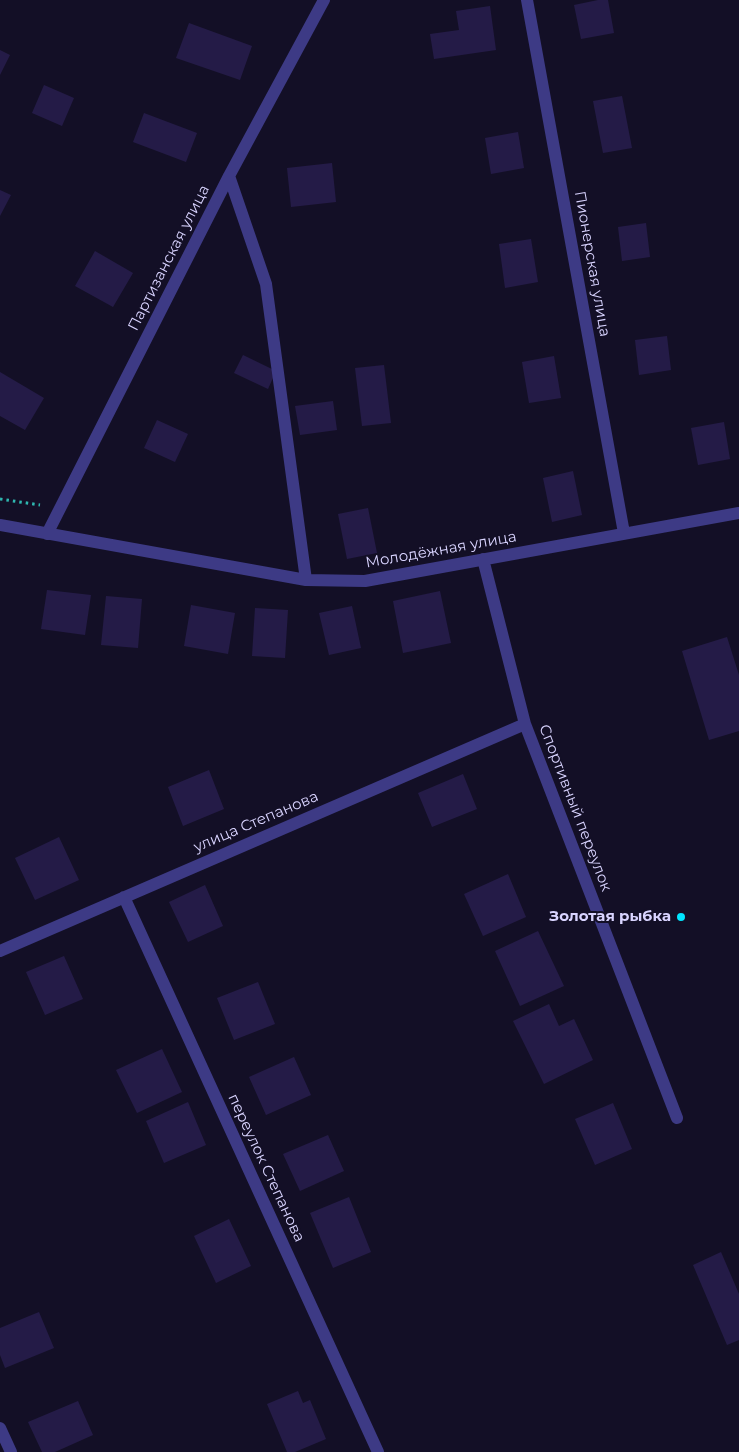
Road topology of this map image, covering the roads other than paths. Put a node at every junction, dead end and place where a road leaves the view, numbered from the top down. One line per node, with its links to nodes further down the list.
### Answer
1 (324, 0): 3 (street, Партизанская улица)
2 (527, 0): 6 (street, Пионерская улица)
3 (229, 176): 7 (street, Партизанская улица); 9 (street)
4 (739, 513): 6 (street, Молодёжная улица)
5 (0, 525): 7 (street, Молодёжная улица)
6 (624, 533): 8 (street, Молодёжная улица)
7 (47, 534): 9 (street, Молодёжная улица)
8 (483, 560): 9 (street, Молодёжная улица); 10 (street, Спортивный переулок)
9 (306, 580)
10 (525, 724): 11 (street, улица Степанова); 13 (street, Спортивный переулок)
11 (124, 897): 12 (street, улица Степанова); 16 (street, переулок Степанова)
12 (0, 951)
13 (677, 1118)
14 (0, 1428): 15 (street)
15 (11, 1452)
16 (378, 1452)

